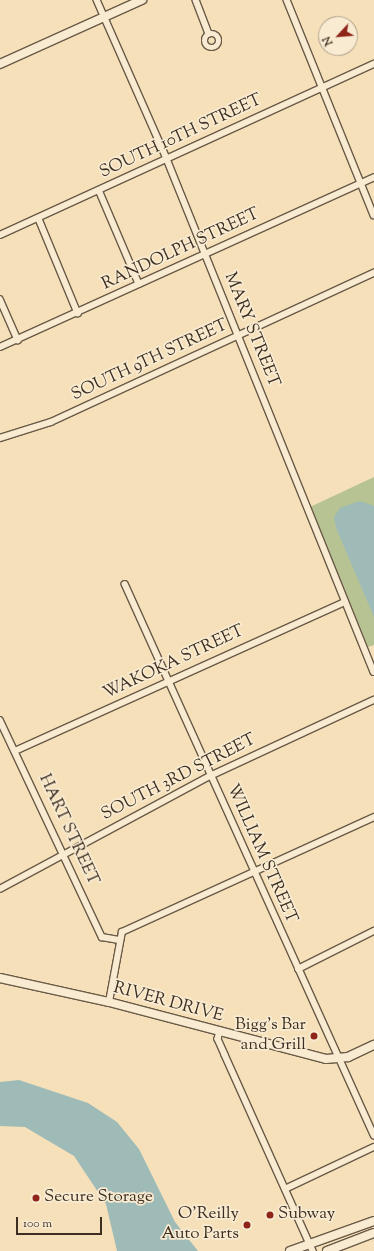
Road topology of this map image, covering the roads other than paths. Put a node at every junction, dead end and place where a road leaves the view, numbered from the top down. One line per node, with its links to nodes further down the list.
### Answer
1 (97, 0): 5 (street, MARY STREET)
2 (142, 0): 5 (street)
3 (196, 0): 6 (street)
4 (287, 0): 9 (street)
5 (104, 17): 7 (street); 10 (street, MARY STREET)
6 (209, 34)
7 (0, 64)
8 (374, 64): 9 (street, SOUTH 10TH STREET)
9 (322, 88): 10 (street, SOUTH 10TH STREET); 12 (street)
10 (167, 159): 13 (street, SOUTH 10TH STREET); 17 (street, MARY STREET)
11 (374, 177): 12 (street, RANDOLPH STREET)
12 (361, 183): 14 (street); 17 (street, RANDOLPH STREET)
13 (99, 190): 15 (street, SOUTH 10TH STREET); 19 (street)
14 (374, 215)
15 (39, 218): 16 (street, SOUTH 10TH STREET); 21 (street)
16 (0, 236)
17 (205, 253): 19 (street, RANDOLPH STREET); 22 (street, MARY STREET)
18 (374, 273): 22 (street, SOUTH 9TH STREET)
19 (139, 284): 21 (street, RANDOLPH STREET)
20 (0, 298): 23 (street)
21 (78, 313): 23 (street, RANDOLPH STREET)
22 (238, 336): 25 (street, SOUTH 9TH STREET); 27 (street, MARY STREET)
23 (18, 340): 24 (street, RANDOLPH STREET)
24 (0, 347)
25 (0, 438)
26 (125, 584): 29 (street, WILLIAM STREET)
27 (345, 602): 28 (street, MARY STREET); 29 (street, WAKOKA STREET)
28 (374, 672)
29 (168, 681): 32 (street, WAKOKA STREET); 33 (street, WILLIAM STREET)
30 (374, 700): 33 (street, SOUTH 3RD STREET)
31 (0, 720): 32 (street, HART STREET)
32 (15, 751): 35 (street, HART STREET)
33 (210, 776): 35 (street, SOUTH 3RD STREET); 36 (street, WILLIAM STREET)
34 (374, 817): 36 (street)
35 (63, 854): 37 (street, SOUTH 3RD STREET); 39 (street, HART STREET)
36 (254, 873): 39 (street); 40 (street, WILLIAM STREET)
37 (0, 889)
38 (374, 930): 40 (street)
39 (120, 940): 42 (street)
40 (298, 969): 45 (street, WILLIAM STREET)
41 (0, 978): 42 (street, RIVER DRIVE)
42 (109, 1002): 43 (street, RIVER DRIVE)
43 (220, 1032): 45 (street, RIVER DRIVE); 48 (street)
44 (374, 1045): 45 (street, RIVER DRIVE)
45 (340, 1059): 46 (street, WILLIAM STREET)
46 (374, 1135)
47 (374, 1147): 48 (street)
48 (285, 1189): 51 (street)
49 (374, 1221): 51 (street)
50 (374, 1233): 53 (street)
51 (312, 1247): 52 (street)
52 (290, 1251)
53 (327, 1251)

